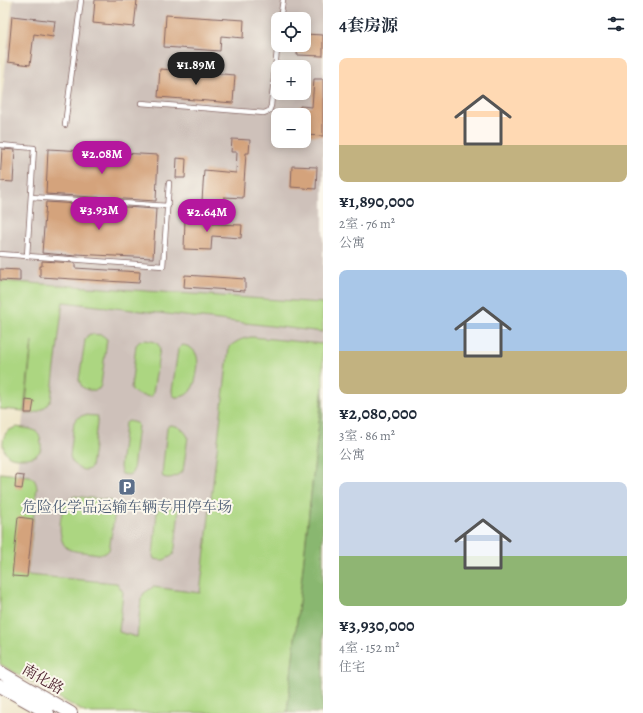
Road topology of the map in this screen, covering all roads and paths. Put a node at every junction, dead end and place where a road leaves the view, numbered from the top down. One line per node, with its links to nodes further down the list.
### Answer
1 (81, 0): 6 (lane)
2 (283, 0): 3 (lane)
3 (281, 12)
4 (277, 52): 5 (lane)
5 (141, 103)
6 (65, 125)
7 (0, 145): 9 (lane)
8 (169, 183): 10 (lane)
9 (31, 197): 10 (lane); 12 (lane)
10 (168, 206): 12 (lane)
11 (0, 254): 12 (lane)
12 (28, 256)
13 (0, 672): 16 (main road, 南化路)
14 (0, 686): 15 (main road, 南化路)
15 (48, 713)
16 (71, 713)

